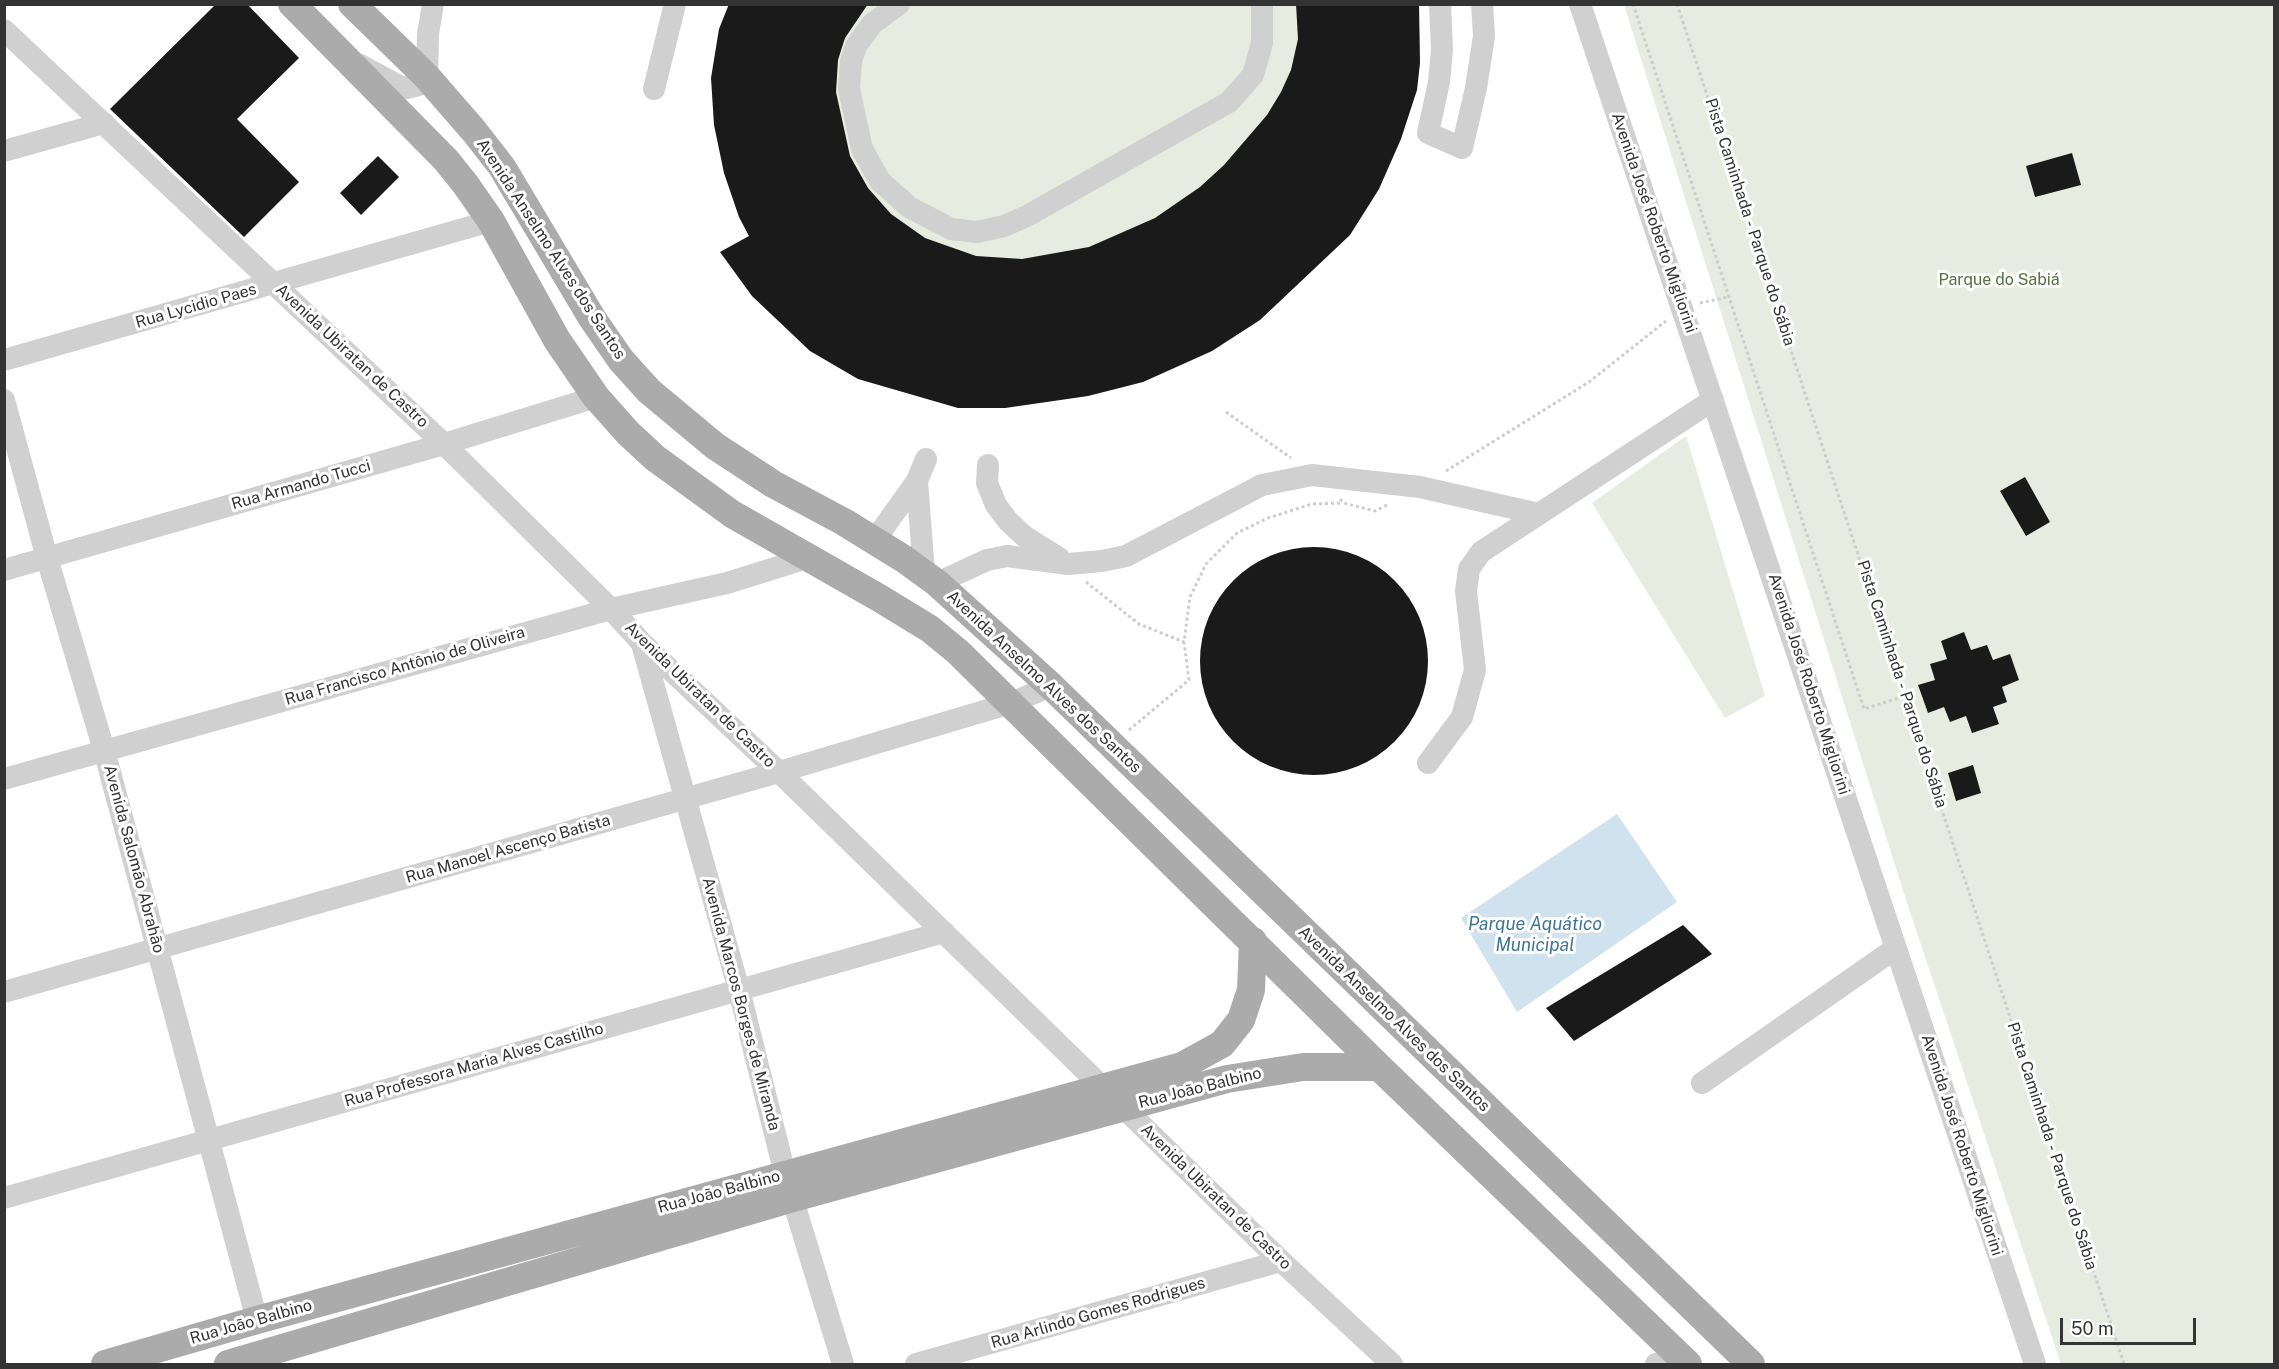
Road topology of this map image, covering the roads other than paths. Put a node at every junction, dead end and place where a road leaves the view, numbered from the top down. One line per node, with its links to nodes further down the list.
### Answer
1 (292, 4): 11 (main road)
2 (352, 4): 12 (main road, Avenida Anselmo Alves dos Santos)
3 (433, 4): 12 (street)
4 (675, 4): 13 (street)
5 (899, 4): 6 (street)
6 (1263, 4)
7 (1440, 4): 8 (street)
8 (1482, 4)
9 (1581, 4): 21 (street, Avenida José Roberto Migliorini)
10 (4, 30): 14 (street, Avenida Ubiratan de Castro)
11 (348, 59): 12 (street); 16 (main road)
12 (427, 77): 27 (main road, Avenida Anselmo Alves dos Santos)
13 (654, 89)
14 (104, 123): 15 (street); 17 (street, Avenida Ubiratan de Castro)
15 (4, 151)
16 (491, 221): 17 (street, Rua Lycidio Paes); 19 (main road)
17 (274, 284): 18 (street, Rua Lycidio Paes); 22 (street, Avenida Ubiratan de Castro)
18 (4, 360)
19 (596, 397): 22 (street, Rua Armando Tucci); 29 (main road)
20 (4, 400): 28 (street, Avenida Salomão Abrahão)
21 (1713, 400): 26 (street); 44 (street, Avenida José Roberto Migliorini)
22 (444, 444): 28 (street, Rua Armando Tucci); 33 (street, Avenida Ubiratan de Castro)
23 (926, 459): 25 (street)
24 (988, 465): 30 (street)
25 (917, 481): 27 (street); 32 (street)
26 (1539, 514): 30 (street); 38 (street)
27 (874, 541): 32 (main road, Avenida Anselmo Alves dos Santos)
28 (47, 558): 31 (street, Rua Armando Tucci); 37 (street, Avenida Salomão Abrahão)
29 (807, 558): 33 (street, Rua Francisco Antônio de Oliveira); 36 (main road)
30 (1062, 563): 32 (street)
31 (4, 570)
32 (931, 577): 35 (main road, Avenida Anselmo Alves dos Santos)
33 (611, 609): 34 (street, Avenida Ubiratan de Castro); 37 (street, Rua Francisco Antônio de Oliveira)
34 (642, 643): 39 (street, Avenida Ubiratan de Castro); 41 (street, Avenida Marcos Borges de Miranda)
35 (1051, 686): 36 (street, Rua Manoel Ascenço Batista); 64 (main road, Avenida Anselmo Alves dos Santos)
36 (1011, 702): 39 (street, Rua Manoel Ascenço Batista); 43 (main road)
37 (104, 750): 40 (street, Rua Francisco Antônio de Oliveira); 45 (street, Avenida Salomão Abrahão)
38 (1428, 763)
39 (779, 772): 41 (street, Rua Manoel Ascenço Batista); 42 (street, Avenida Ubiratan de Castro)
40 (4, 779)
41 (686, 798): 45 (street, Rua Manoel Ascenço Batista); 46 (street, Avenida Marcos Borges de Miranda)
42 (944, 932): 46 (street, Rua Professora Maria Alves Castilho); 50 (street, Avenida Ubiratan de Castro)
43 (1253, 941): 48 (main road); 50 (main road, Rua João Balbino)
44 (1896, 948): 49 (street); 65 (street, Avenida José Roberto Migliorini)
45 (158, 949): 47 (street, Rua Manoel Ascenço Batista); 52 (street, Avenida Salomão Abrahão)
46 (739, 990): 52 (street, Rua Professora Maria Alves Castilho); 53 (street, Avenida Marcos Borges de Miranda)
47 (4, 992)
48 (1379, 1068): 51 (main road, Rua João Balbino); 58 (main road)
49 (1702, 1083)
50 (1104, 1087): 51 (street, Avenida Ubiratan de Castro); 53 (main road, Rua João Balbino)
51 (1125, 1107): 53 (main road, Rua João Balbino); 55 (street, Avenida Ubiratan de Castro)
52 (207, 1140): 54 (street, Rua Professora Maria Alves Castilho); 56 (street, Avenida Salomão Abrahão)
53 (789, 1186): 56 (main road, Rua João Balbino); 57 (main road, Rua João Balbino); 61 (street, Avenida Marcos Borges de Miranda)
54 (4, 1198)
55 (1281, 1261): 62 (street, Rua Arlindo Gomes Rodrigues); 63 (street, Avenida Ubiratan de Castro)
56 (256, 1320): 57 (street); 59 (main road, Rua João Balbino)
57 (268, 1359): 60 (main road, Rua João Balbino)
58 (1674, 1362)
59 (105, 1365)
60 (228, 1365)
61 (843, 1365)
62 (916, 1365)
63 (1392, 1365)
64 (1751, 1365)
65 (2034, 1365)

